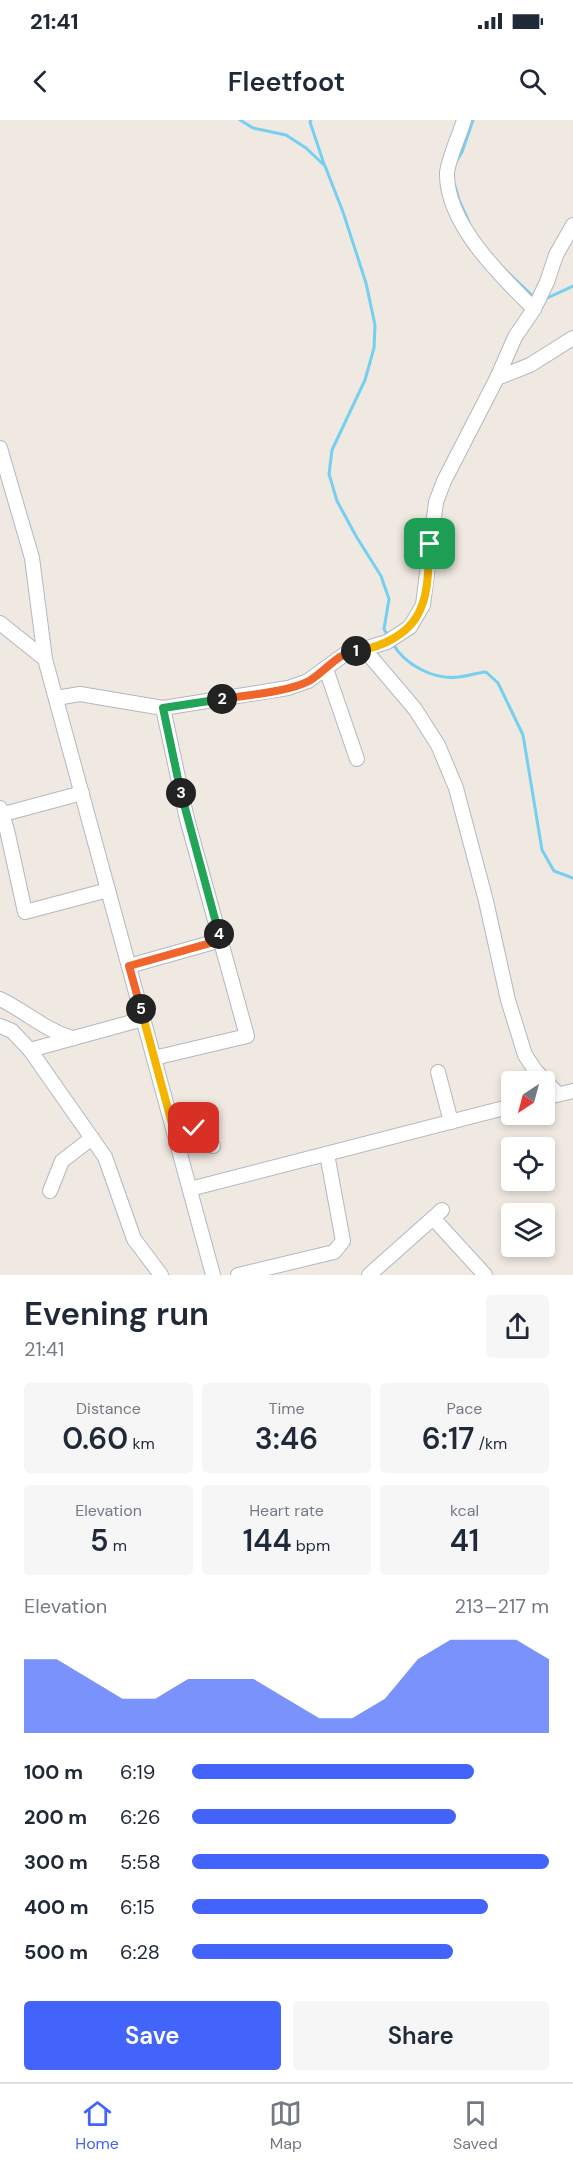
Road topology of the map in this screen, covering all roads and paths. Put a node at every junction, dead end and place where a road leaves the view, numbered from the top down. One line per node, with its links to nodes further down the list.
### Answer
1 (464, 120): 3 (street)
2 (573, 225): 3 (street)
3 (538, 302): 5 (street)
4 (573, 338): 5 (street)
5 (497, 378): 8 (street)
6 (0, 448): 9 (street)
7 (0, 623): 9 (street)
8 (364, 650): 10 (street); 25 (street)
9 (45, 659): 11 (street)
10 (326, 669): 12 (street); 13 (street)
11 (56, 698): 12 (street); 14 (street)
12 (163, 708): 17 (street)
13 (357, 759)
14 (82, 793): 15 (street); 16 (street)
15 (1, 813): 16 (street)
16 (108, 890): 18 (street)
17 (221, 940): 18 (street); 24 (street)
18 (129, 966): 20 (street)
19 (0, 999): 22 (street)
20 (143, 1019): 22 (street); 24 (street)
21 (0, 1026): 23 (street)
22 (72, 1038): 23 (street)
23 (30, 1050): 32 (street)
24 (154, 1058): 31 (street)
25 (536, 1071)
26 (438, 1072): 30 (street)
27 (573, 1091): 28 (street)
28 (555, 1095)
29 (501, 1109): 30 (street)
30 (451, 1122): 34 (street)
31 (174, 1131): 33 (street); 35 (street)
32 (92, 1138): 36 (street); 38 (street)
33 (213, 1146)
34 (327, 1154): 35 (street); 37 (street)
35 (190, 1189): 39 (street)
36 (50, 1191)
37 (246, 1274)
38 (161, 1275)
39 (213, 1275)
40 (369, 1275): 41 (street)
41 (484, 1275)

